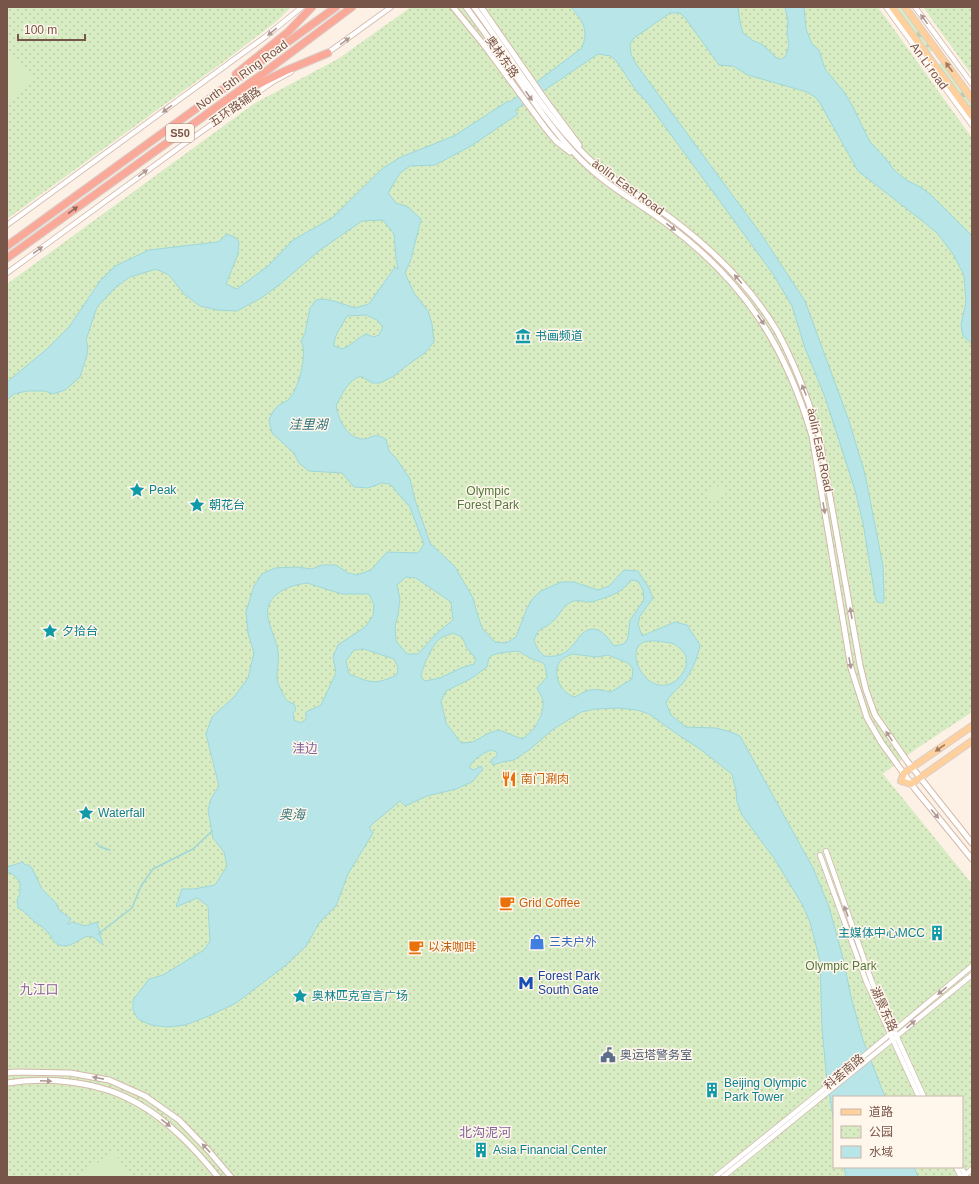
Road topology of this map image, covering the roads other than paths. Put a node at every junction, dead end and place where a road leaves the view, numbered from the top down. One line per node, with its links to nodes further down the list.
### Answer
1 (302, 7): 24 (street, one-way to 24)
2 (312, 7): 19 (highway)
3 (336, 7): 19 (highway, North 5th Ring Road / S50)
4 (352, 7): 16 (highway, North 5th Ring Road / S50)
5 (391, 7): 14 (street, 五环路辅路, one-way to 5)
6 (453, 7): 23 (main road)
7 (466, 7): 18 (main road, 奥林东路, one-way to 18)
8 (474, 7): 18 (main road, àolín East Road)
9 (481, 7): 22 (main road)
10 (886, 7): 21 (street, An Li road)
11 (892, 7): 20 (main road, An Li road)
12 (905, 7): 17 (main road, An Li road, one-way to 12)
13 (915, 7): 15 (street, An Li road, one-way to 13)
14 (328, 53): 16 (highway); 27 (street, 五环路辅路, one-way to 14)
15 (972, 84)
16 (229, 98): 26 (highway, North 5th Ring Road / S50, one-way to 16)
17 (972, 98)
18 (539, 105): 22 (main road, àolín East Road); 23 (main road)
19 (197, 108): 25 (highway, North 5th Ring Road / S50)
20 (972, 116)
21 (972, 125)
22 (587, 157): 30 (main road, àolín East Road, one-way to 22)
23 (583, 162): 31 (main road, àolín East Road, one-way to 31)
24 (7, 225)
25 (7, 246)
26 (7, 258)
27 (7, 273)
28 (972, 726): 30 (main road, one-way to 30)
29 (972, 741): 32 (main road)
30 (912, 767): 31 (main road); 32 (main road, àolín East Road)
31 (904, 773): 33 (main road)
32 (920, 777): 33 (main road); 34 (main road, àolín East Road)
33 (911, 784): 37 (main road, one-way to 37)
34 (972, 843)
35 (826, 851): 38 (street, 湖景东路)
36 (820, 855): 39 (street, 湖景东路)
37 (972, 859)
38 (832, 870): 39 (street); 42 (street, 湖景东路, one-way to 38)
39 (826, 872): 42 (street, 湖景东路)
40 (972, 966): 42 (street, 科荟南路, one-way to 42)
41 (972, 975): 43 (street, 科荟南路, one-way to 41)
42 (892, 1032): 43 (street, 湖景东路); 44 (street, 科荟南路)
43 (894, 1038): 44 (street, 科荟南路); 47 (street, 湖景东路); 48 (street, 湖景东路)
44 (868, 1055): 54 (street, 科荟南路); 55 (street, 科荟南路)
45 (7, 1073): 53 (main road, one-way to 45)
46 (7, 1083): 52 (main road, one-way to 52)
47 (919, 1096)
48 (923, 1096)
49 (957, 1168): 51 (street)
50 (972, 1169): 51 (street)
51 (964, 1176)
52 (218, 1177)
53 (231, 1177)
54 (716, 1177)
55 (723, 1177)

